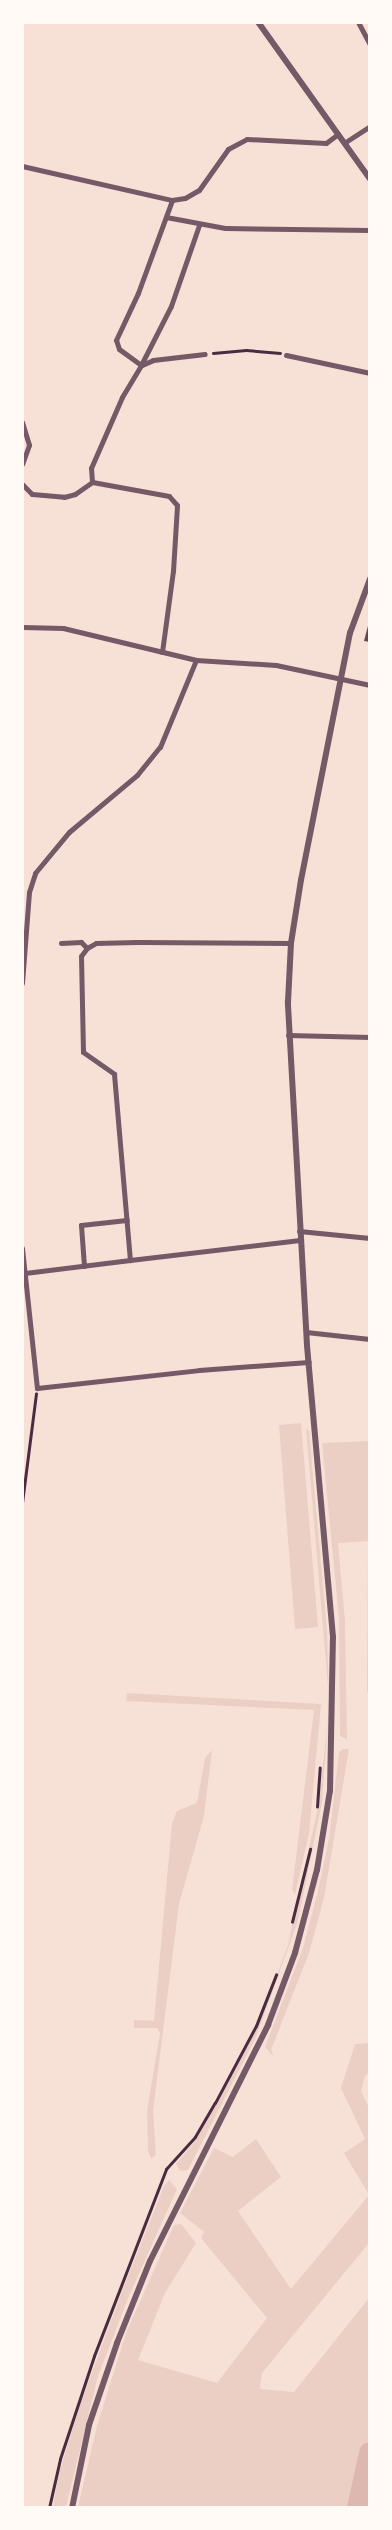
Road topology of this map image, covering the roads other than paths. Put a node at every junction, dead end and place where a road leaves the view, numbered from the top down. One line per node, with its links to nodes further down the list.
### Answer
1 (258, 22): 5 (street)
2 (358, 22): 3 (street)
3 (370, 45)
4 (370, 126): 6 (street)
5 (338, 134): 6 (street); 9 (street)
6 (344, 143): 8 (street)
7 (22, 166): 9 (street)
8 (370, 180)
9 (172, 200): 10 (street)
10 (166, 217): 11 (street); 15 (street)
11 (199, 225): 12 (street); 15 (street)
12 (370, 230)
13 (205, 354): 15 (street)
14 (286, 355): 16 (street)
15 (141, 365): 19 (street)
16 (370, 372)
17 (22, 422): 18 (street)
18 (22, 464)
19 (92, 482): 20 (street); 23 (street)
20 (22, 484)
21 (370, 579): 25 (street)
22 (22, 627): 23 (street)
23 (162, 652): 24 (street)
24 (196, 660): 25 (street); 30 (street)
25 (341, 677): 26 (street); 27 (street)
26 (370, 685)
27 (290, 942): 29 (street); 31 (street)
28 (61, 943): 29 (street)
29 (87, 948): 33 (street)
30 (22, 982)
31 (288, 1035): 32 (street); 34 (street)
32 (370, 1037)
33 (127, 1220): 38 (street); 39 (street)
34 (299, 1231): 35 (street); 36 (street)
35 (370, 1238)
36 (300, 1240): 38 (street); 41 (street)
37 (22, 1248): 40 (street)
38 (130, 1260): 39 (street)
39 (84, 1266): 40 (street)
40 (25, 1273): 43 (street)
41 (306, 1332): 42 (street); 43 (street)
42 (370, 1339)
43 (309, 1362): 44 (street)
44 (72, 2508)

